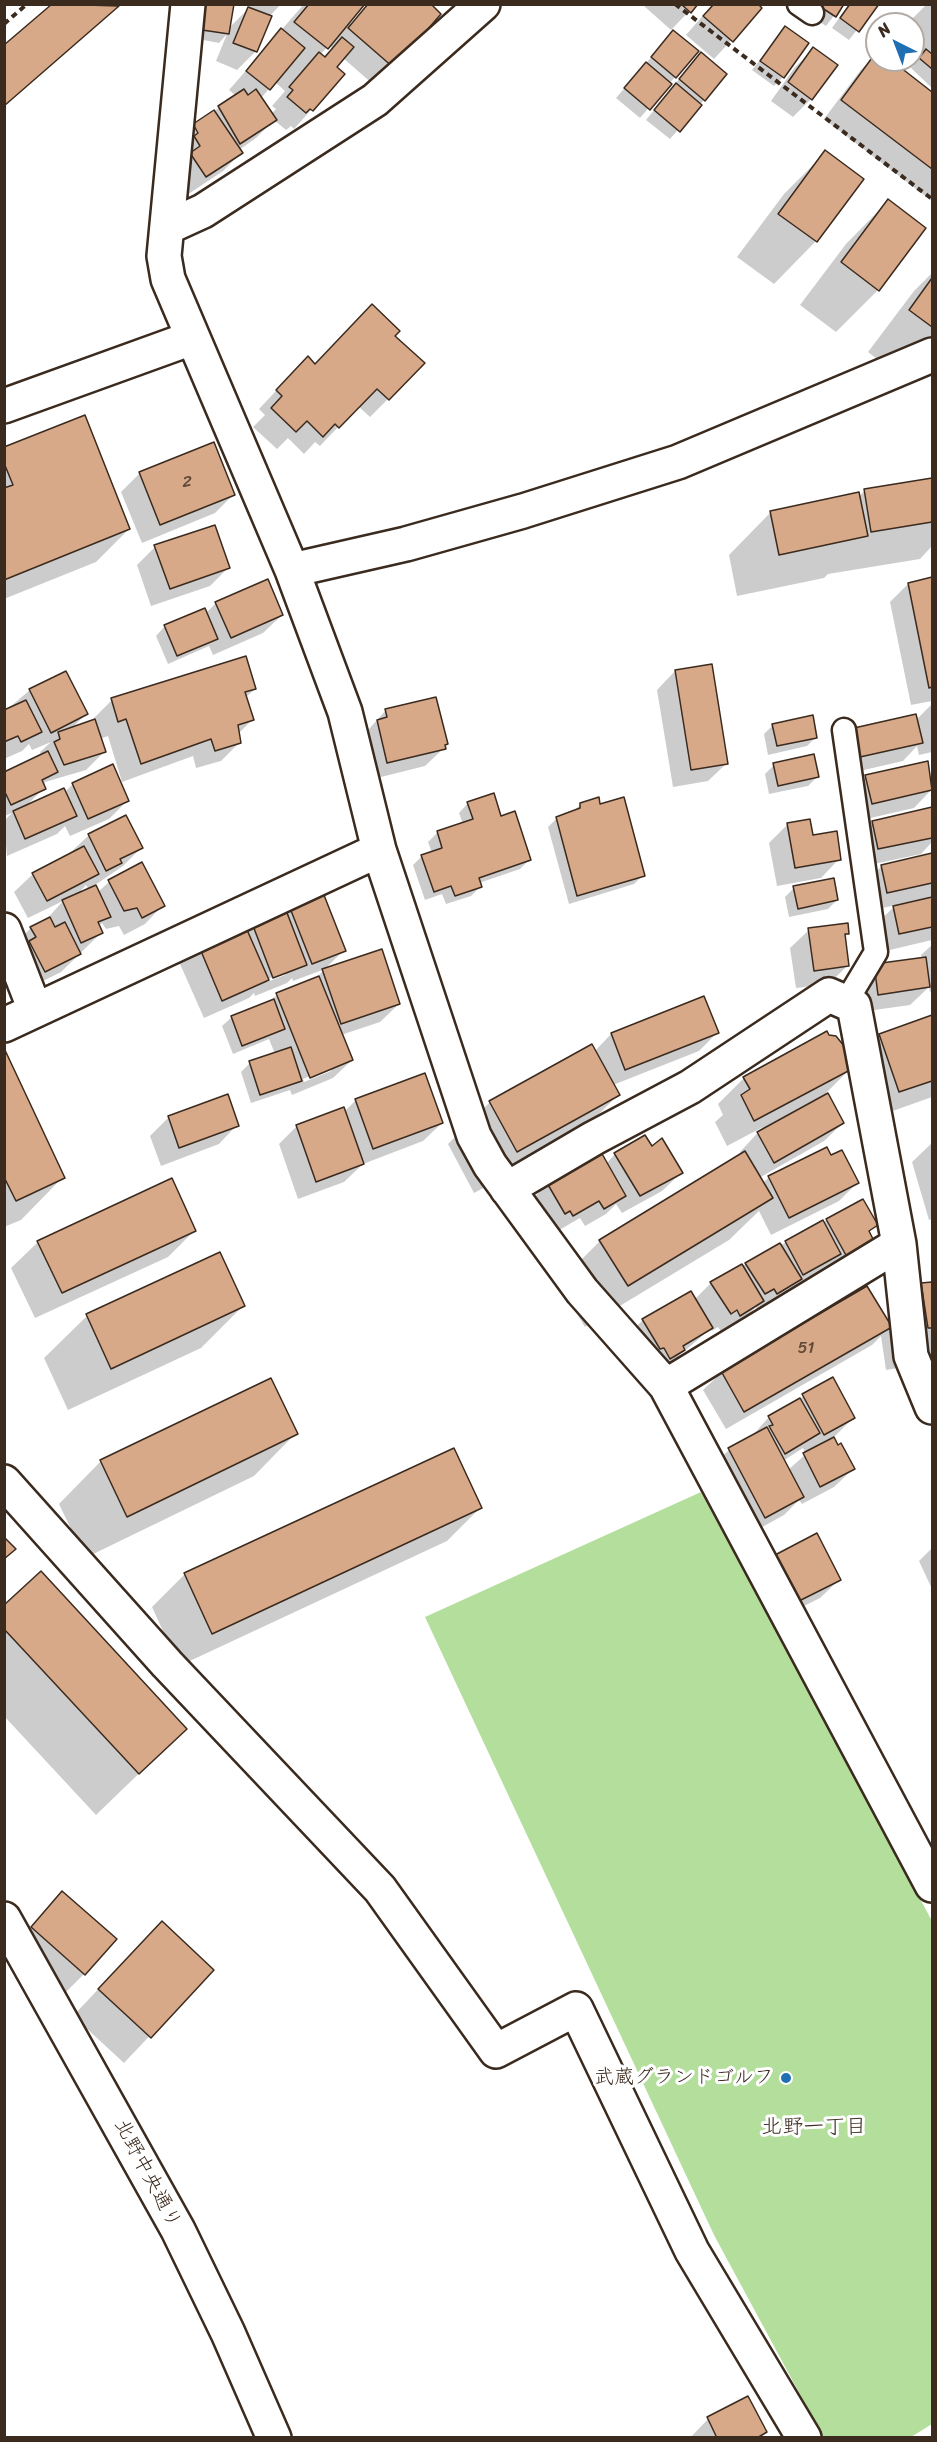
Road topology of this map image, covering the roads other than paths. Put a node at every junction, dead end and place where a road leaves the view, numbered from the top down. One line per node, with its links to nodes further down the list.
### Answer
1 (188, 4): 3 (street)
2 (471, 8): 3 (street)
3 (168, 227): 4 (street)
4 (192, 338): 6 (street); 7 (street)
5 (933, 355): 7 (street)
6 (4, 406)
7 (292, 570): 9 (street)
8 (844, 730): 11 (lane)
9 (379, 850): 12 (street); 14 (street)
10 (4, 930): 12 (street)
11 (846, 1002): 14 (street); 15 (street)
12 (34, 1010): 13 (street)
13 (4, 1025)
14 (507, 1190): 16 (street)
15 (899, 1244): 16 (street); 17 (street)
16 (666, 1386): 19 (street)
17 (933, 1407)
18 (4, 1482): 22 (street)
19 (933, 1885)
20 (4, 1919): 21 (street, 北野中央通り)
21 (274, 2438)
22 (804, 2438)

